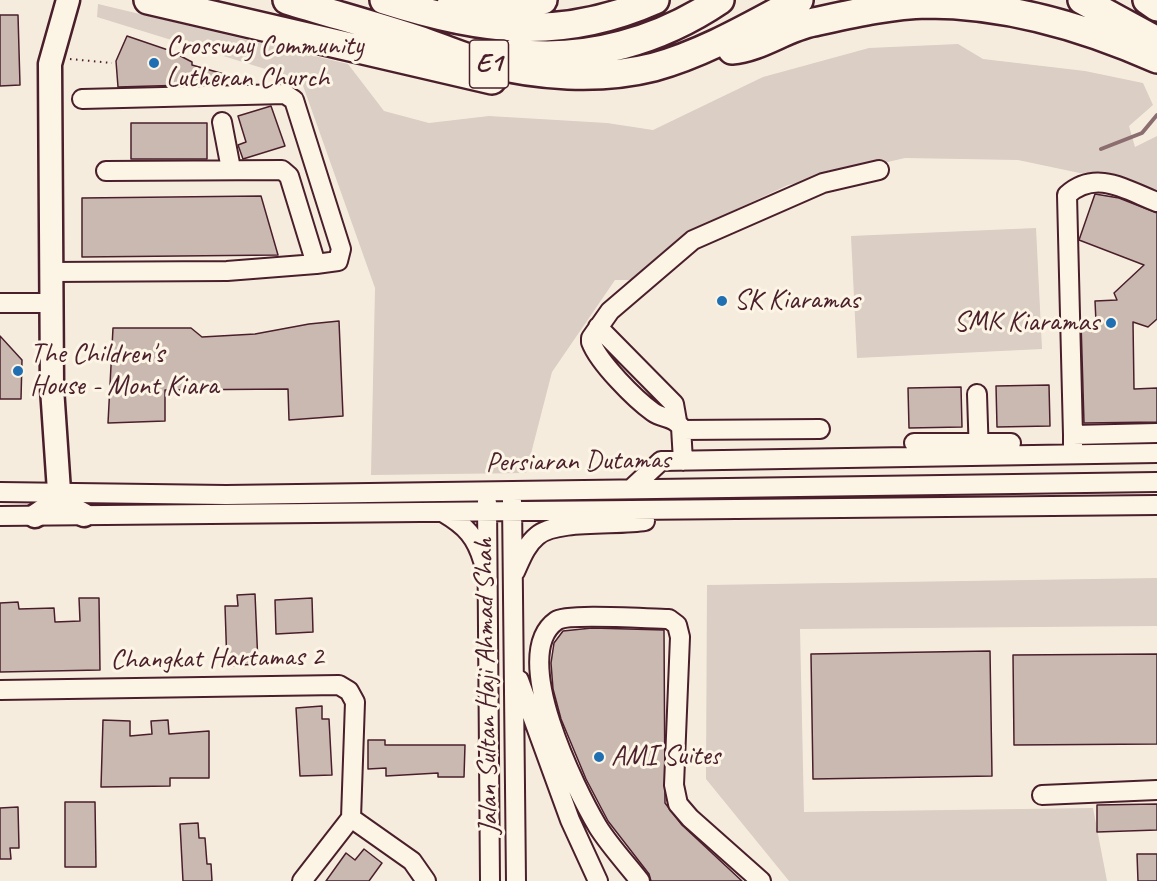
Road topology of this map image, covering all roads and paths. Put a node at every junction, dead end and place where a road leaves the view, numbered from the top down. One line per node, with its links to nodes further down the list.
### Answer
1 (148, 0): 21 (highway)
2 (286, 0): 15 (highway, E1)
3 (384, 0): 13 (highway)
4 (543, 0): 13 (highway)
5 (655, 0): 13 (highway)
6 (720, 0): 15 (highway)
7 (799, 0): 17 (highway)
8 (1082, 0): 16 (highway)
9 (1133, 0): 14 (street)
10 (1147, 0): 12 (highway)
11 (66, 7): 29 (main road)
12 (1157, 7)
13 (422, 12)
14 (1157, 12)
15 (422, 41): 21 (highway, E1)
16 (1157, 41)
17 (692, 54): 19 (highway); 21 (highway, E1)
18 (68, 59): 20 (path)
19 (1157, 59)
20 (112, 63)
21 (559, 74)
22 (82, 99): 28 (street)
23 (222, 122): 24 (street)
24 (231, 169): 26 (street); 28 (street)
25 (879, 170): 33 (street)
26 (106, 171)
27 (1157, 202): 37 (street)
28 (316, 264): 29 (street)
29 (56, 272): 31 (main road)
30 (0, 303): 31 (street)
31 (51, 303): 44 (main road)
32 (977, 394): 38 (street)
33 (679, 426): 34 (street); 40 (street)
34 (820, 429)
35 (1157, 433): 37 (street)
36 (914, 443): 38 (street)
37 (1073, 444): 38 (street); 39 (street)
38 (979, 450): 40 (street)
39 (1157, 453)
40 (683, 461): 42 (street)
41 (1157, 482): 42 (street, Persiaran Dutamas)
42 (632, 488): 43 (street, Persiaran Dutamas)
43 (512, 490): 45 (street, Persiaran Dutamas); 49 (street, Jalan Sultan Haji Ahmad Shah)
44 (59, 491): 45 (street, Persiaran Dutamas); 46 (street, Persiaran Dutamas); 52 (main road); 54 (main road)
45 (487, 491): 51 (street, Jalan Sultan Haji Ahmad Shah)
46 (0, 492)
47 (1157, 505): 48 (street, Persiaran Dutamas)
48 (702, 509): 49 (street, Persiaran Dutamas); 56 (street)
49 (512, 511): 51 (street, Persiaran Dutamas); 56 (street, Jalan Sultan Haji Ahmad Shah)
50 (441, 512): 51 (street, Persiaran Dutamas); 52 (street, Persiaran Dutamas); 55 (street)
51 (487, 512): 55 (street, Jalan Sultan Haji Ahmad Shah)
52 (84, 514): 54 (street, Persiaran Dutamas)
53 (0, 516): 54 (street, Persiaran Dutamas)
54 (35, 516)
55 (488, 575): 68 (street, Jalan Sultan Haji Ahmad Shah)
56 (513, 575): 57 (street, Jalan Sultan Haji Ahmad Shah)
57 (514, 664): 59 (street); 60 (street, Jalan Sultan Haji Ahmad Shah)
58 (0, 690): 64 (street, Changkat Hartamas 2)
59 (547, 737): 61 (street); 71 (street)
60 (515, 744): 61 (street); 69 (street, Jalan Sultan Haji Ahmad Shah)
61 (557, 764): 65 (street); 70 (street)
62 (1157, 790): 63 (street)
63 (1042, 795)
64 (351, 818): 66 (street); 67 (street)
65 (602, 880)
66 (302, 881)
67 (426, 881)
68 (490, 881)
69 (516, 881)
70 (640, 881)
71 (762, 881)

